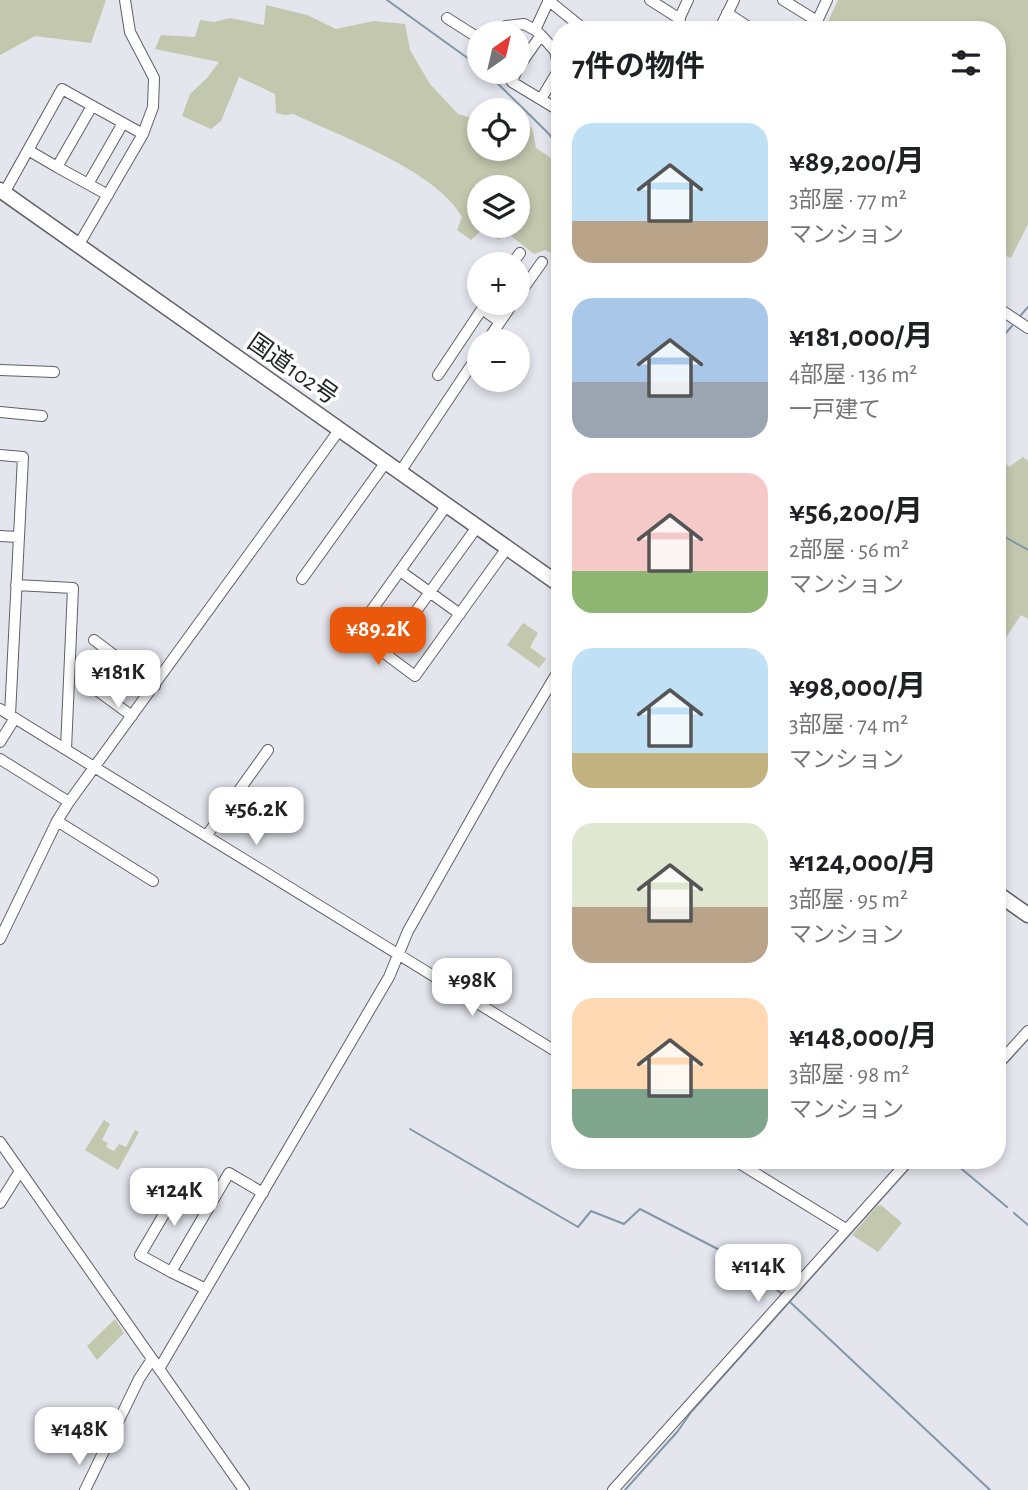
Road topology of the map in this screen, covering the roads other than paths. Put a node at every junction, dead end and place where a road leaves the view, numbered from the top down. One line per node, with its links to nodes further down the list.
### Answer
1 (125, 0): 28 (street)
2 (548, 0): 10 (street); 19 (street)
3 (650, 0): 11 (street)
4 (688, 0): 12 (street)
5 (734, 0): 8 (street)
6 (783, 0): 15 (street)
7 (827, 0): 16 (street)
8 (727, 13): 13 (street); 14 (street)
9 (447, 18): 18 (street)
10 (574, 21)
11 (674, 21)
12 (678, 21)
13 (723, 21)
14 (739, 21)
15 (810, 21)
16 (817, 21)
17 (530, 29): 19 (street)
18 (467, 31)
19 (538, 32): 20 (street); 21 (street)
20 (530, 46)
21 (551, 47)
22 (551, 82): 24 (street)
23 (515, 84): 24 (street)
24 (541, 99): 25 (street)
25 (551, 105)
26 (92, 106): 27 (street); 29 (street); 30 (street)
27 (123, 123): 28 (street); 31 (street)
28 (143, 134): 33 (street)
29 (28, 150): 30 (street); 32 (street)
30 (57, 167): 31 (street)
31 (88, 184): 33 (street)
32 (2, 191): 34 (highway, 国道102号)
33 (108, 194): 34 (street)
34 (78, 246): 50 (highway, 国道102号)
35 (542, 262): 36 (street)
36 (530, 279)
37 (1006, 313): 42 (street)
38 (478, 315): 47 (street)
39 (493, 315): 41 (street)
40 (505, 315): 41 (street)
41 (500, 322): 43 (street)
42 (1028, 328)
43 (495, 329)
44 (0, 370): 45 (street)
45 (54, 372)
46 (467, 372): 53 (street)
47 (438, 374)
48 (0, 412): 49 (street)
49 (42, 416)
50 (340, 429): 52 (highway, 国道102号); 69 (street)
51 (0, 455): 57 (street)
52 (386, 462): 53 (highway, 国道102号); 60 (street)
53 (400, 472): 54 (highway, 国道102号)
54 (447, 505): 55 (highway, 国道102号); 59 (street)
55 (477, 527): 58 (highway, 国道102号); 63 (street)
56 (0, 536): 57 (street)
57 (18, 537): 62 (street)
58 (507, 548): 61 (highway, 国道102号); 64 (street)
59 (400, 571): 63 (street); 66 (street)
60 (302, 579)
61 (551, 579)
62 (16, 584): 71 (street); 74 (street)
63 (430, 593): 64 (street); 66 (street)
64 (460, 614): 66 (street)
65 (94, 640): 69 (street)
66 (386, 654)
67 (551, 683): 85 (street)
68 (91, 686): 72 (street)
69 (155, 686): 72 (street)
70 (0, 709): 71 (street)
71 (13, 716): 73 (street); 74 (street)
72 (132, 716): 77 (street)
73 (0, 742)
74 (66, 749): 77 (street)
75 (268, 750): 80 (street)
76 (0, 759): 78 (street)
77 (94, 766): 78 (street); 80 (street)
78 (69, 802): 79 (street)
79 (57, 821): 81 (street); 84 (street)
80 (207, 835): 85 (street)
81 (153, 881)
82 (1006, 900): 83 (highway)
83 (1028, 915)
84 (0, 939)
85 (399, 956): 87 (street); 93 (street)
86 (1028, 1031): 88 (street)
87 (551, 1049)
88 (1006, 1055)
89 (1, 1146): 92 (street)
90 (748, 1169): 96 (street)
91 (901, 1169): 96 (street)
92 (20, 1171): 94 (street); 99 (street)
93 (262, 1193): 95 (street); 98 (street)
94 (0, 1203)
95 (211, 1204): 97 (street); 97 (street)
96 (846, 1230): 103 (street)
97 (171, 1272): 98 (street)
98 (206, 1289): 100 (street)
99 (152, 1359): 100 (street); 101 (street)
100 (159, 1369): 102 (street)
101 (85, 1490)
102 (244, 1490)
103 (613, 1490)

